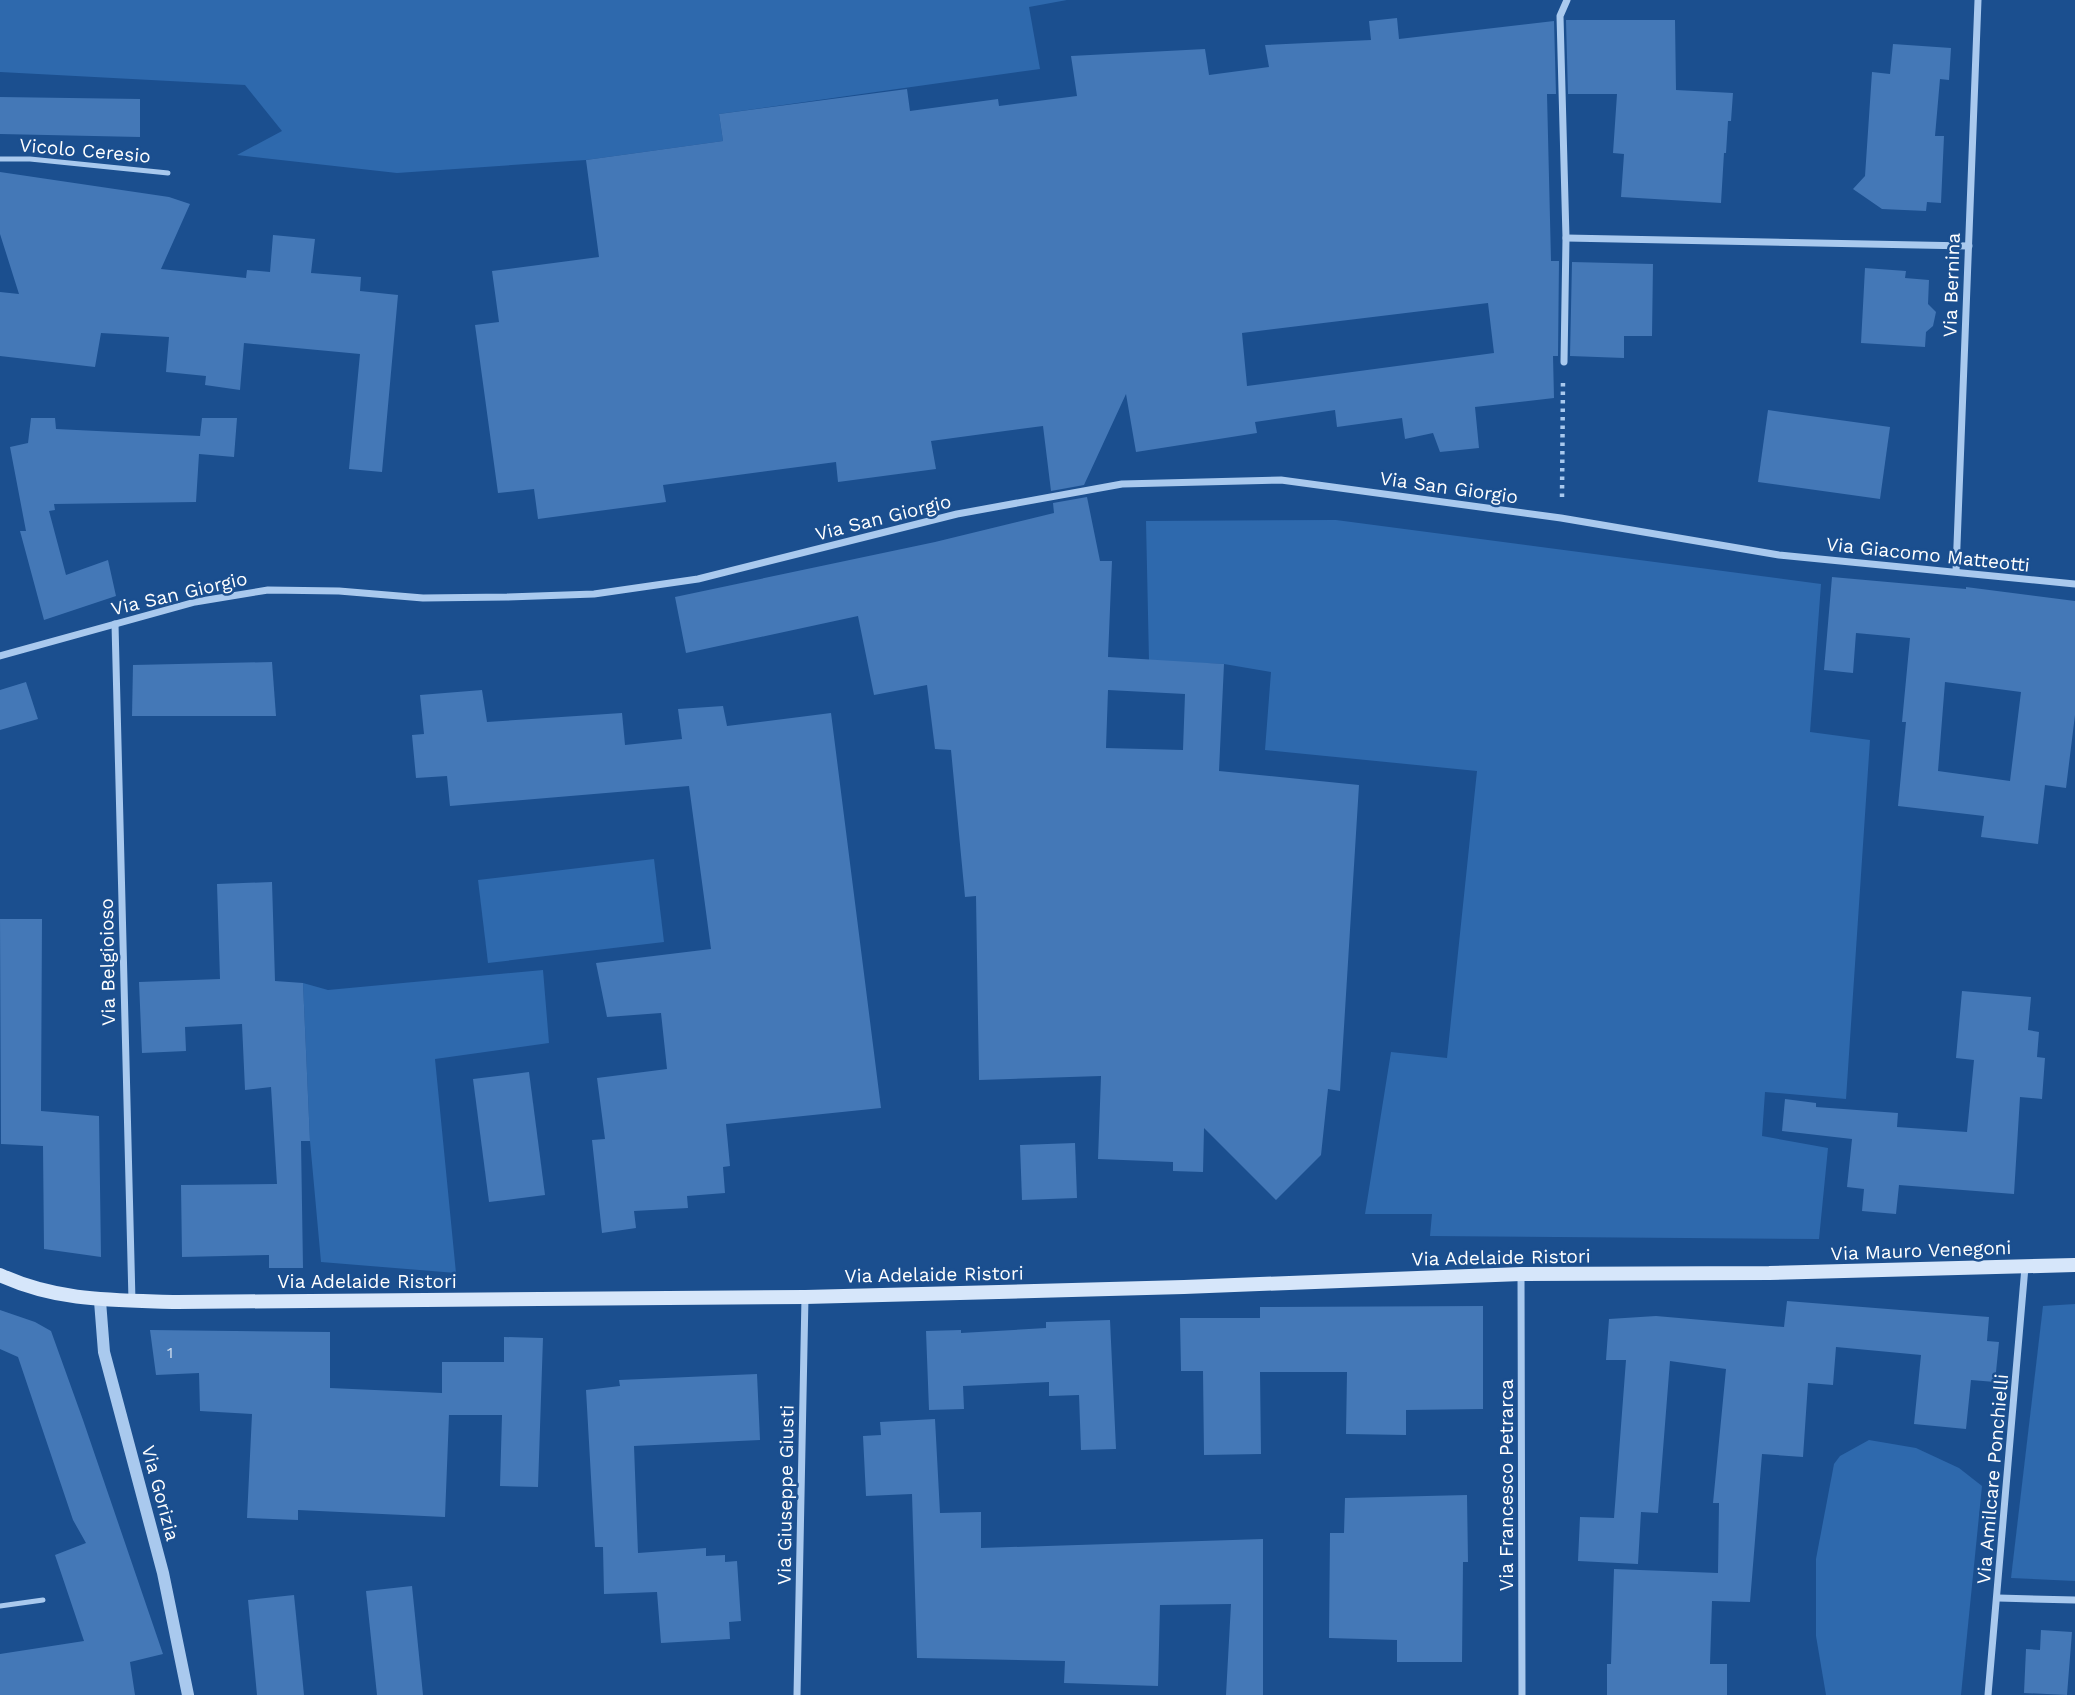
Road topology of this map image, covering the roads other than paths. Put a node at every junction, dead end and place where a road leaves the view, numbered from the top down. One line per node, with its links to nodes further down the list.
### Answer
1 (1567, 0): 5 (street)
2 (1978, 0): 6 (street, Via Bernina)
3 (0, 159): 4 (lane, Vicolo Ceresio)
4 (168, 173)
5 (1566, 238): 6 (street); 7 (street)
6 (1969, 246): 9 (street, Via Bernina)
7 (1564, 362)
8 (1779, 555): 9 (street, Via Giacomo Matteotti); 11 (street, Via San Giorgio)
9 (1956, 571): 10 (street, Via Giacomo Matteotti)
10 (2075, 584)
11 (115, 624): 12 (street, Via San Giorgio); 20 (street, Via Belgioioso)
12 (0, 656)
13 (2075, 1265): 14 (main road, Via Mauro Venegoni)
14 (2025, 1266): 15 (main road, Via Mauro Venegoni); 21 (street, Via Amilcare Ponchielli)
15 (1769, 1273): 16 (main road, Via Adelaide Ristori)
16 (1521, 1274): 18 (main road, Via Adelaide Ristori); 27 (street, Via Francesco Petrarca)
17 (4, 1278): 19 (main road, Via Adelaide Ristori)
18 (805, 1297): 20 (main road, Via Adelaide Ristori); 26 (street, Via Giuseppe Giusti)
19 (100, 1301): 20 (main road, Via Adelaide Ristori); 25 (street, Via Gorizia)
20 (132, 1301)
21 (1997, 1598): 23 (street); 28 (street, Via Amilcare Ponchielli)
22 (43, 1600): 24 (lane)
23 (2075, 1600)
24 (0, 1606)
25 (188, 1695)
26 (797, 1695)
27 (1522, 1695)
28 (1988, 1695)

